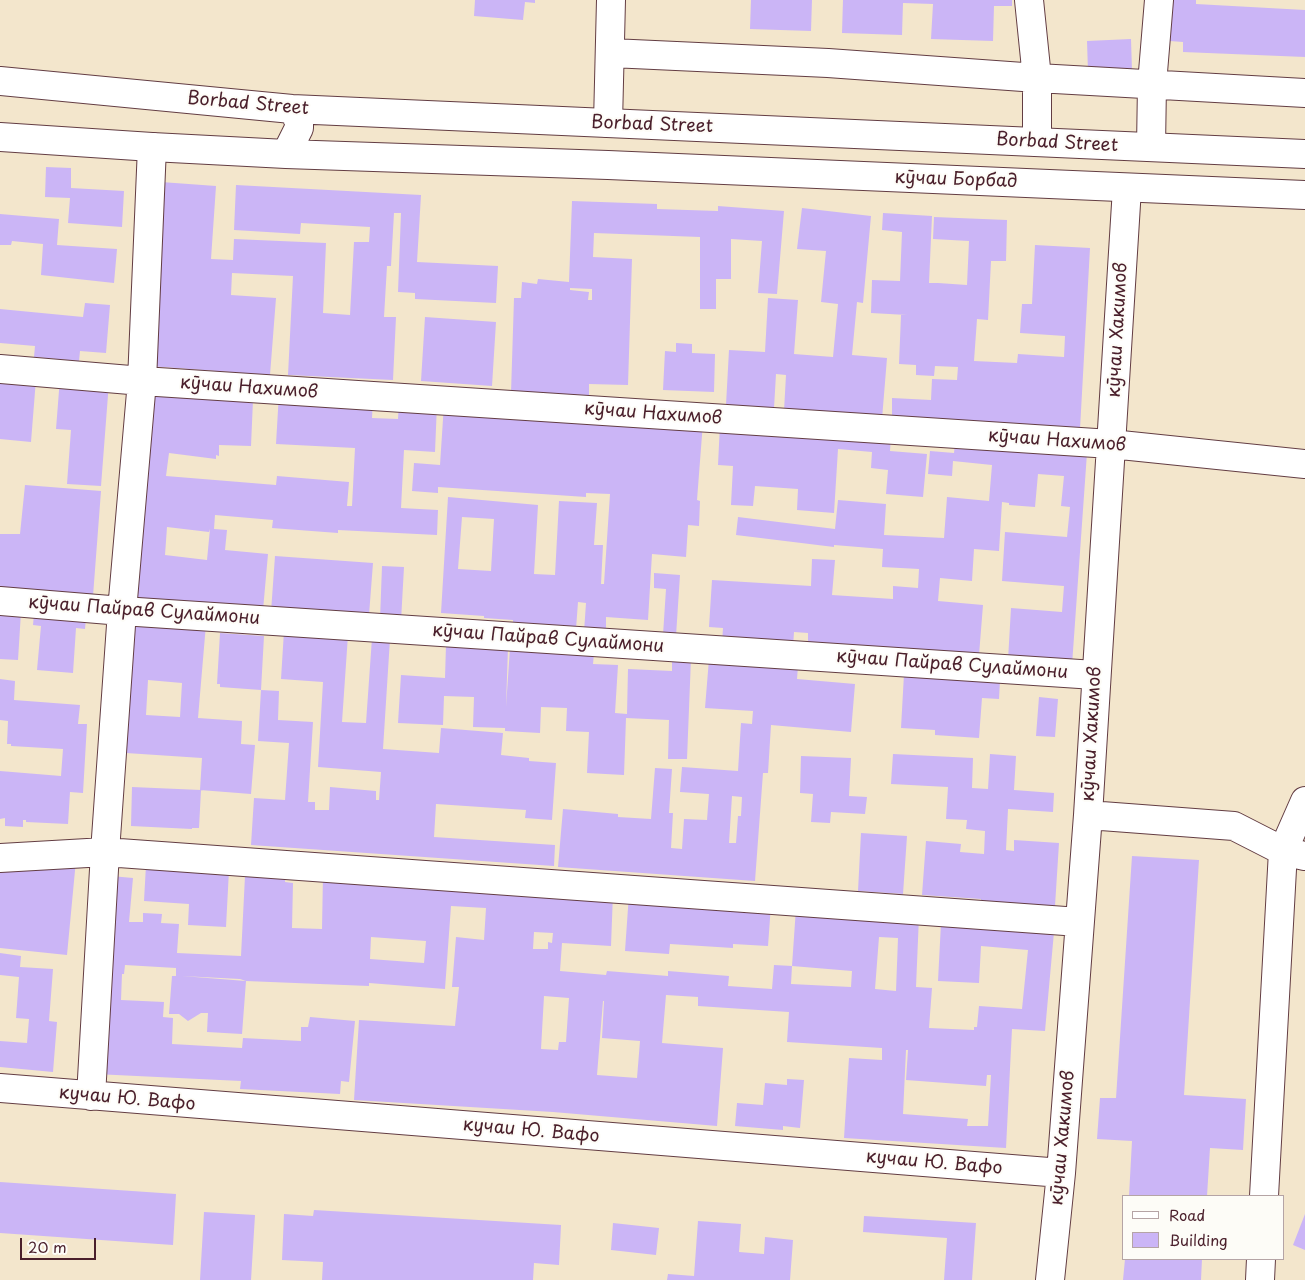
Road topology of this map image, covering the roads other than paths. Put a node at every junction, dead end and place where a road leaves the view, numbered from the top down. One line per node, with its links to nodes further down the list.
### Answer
1 (612, 0): 4 (street)
2 (1029, 0): 5 (street)
3 (1159, 0): 7 (street)
4 (611, 53): 5 (street); 11 (street)
5 (1036, 78): 7 (street); 13 (street)
6 (0, 82): 9 (street, Borbad Street)
7 (1152, 84): 8 (street); 15 (street)
8 (1305, 93)
9 (292, 109): 10 (street, Borbad Street); 16 (street)
10 (404, 114): 11 (street, Borbad Street); 18 (street)
11 (608, 123): 13 (street, Borbad Street)
12 (0, 137): 14 (street)
13 (1037, 142): 15 (street, Borbad Street)
14 (152, 147): 16 (street); 22 (street)
15 (1151, 147): 17 (street, Borbad Street)
16 (286, 154): 18 (street)
17 (1305, 154)
18 (403, 157): 19 (street, кӯчаи Борбад)
19 (1126, 188): 20 (street, кӯчаи Борбад); 23 (street, кӯчаи Хакимов)
20 (1305, 195)
21 (0, 369): 22 (street, кӯчаи Нахимов)
22 (142, 380): 23 (street, кӯчаи Нахимов); 26 (street)
23 (1111, 444): 24 (street, кӯчаи Нахимов); 27 (street, кӯчаи Хакимов)
24 (1305, 464)
25 (0, 601): 26 (street, кӯчаи Пайрав Сулаймони)
26 (122, 611): 27 (street, кӯчаи Пайрав Сулаймони); 30 (street)
27 (1096, 675): 29 (street, кӯчаи Хакимов)
28 (1305, 801): 31 (street)
29 (1088, 815): 31 (street); 33 (street, кӯчаи Хакимов)
30 (105, 852): 32 (street); 33 (street); 35 (street)
31 (1294, 853): 37 (street)
32 (0, 858)
33 (1079, 922): 36 (street, кӯчаи Хакимов)
34 (0, 1088): 35 (street, кучаи Ю. Вафо)
35 (91, 1096): 36 (street, кучаи Ю. Вафо)
36 (1062, 1173): 39 (street, кӯчаи Хакимов)
37 (1264, 1195)
38 (1261, 1260): 40 (street)
39 (1050, 1280)
40 (1260, 1280)

